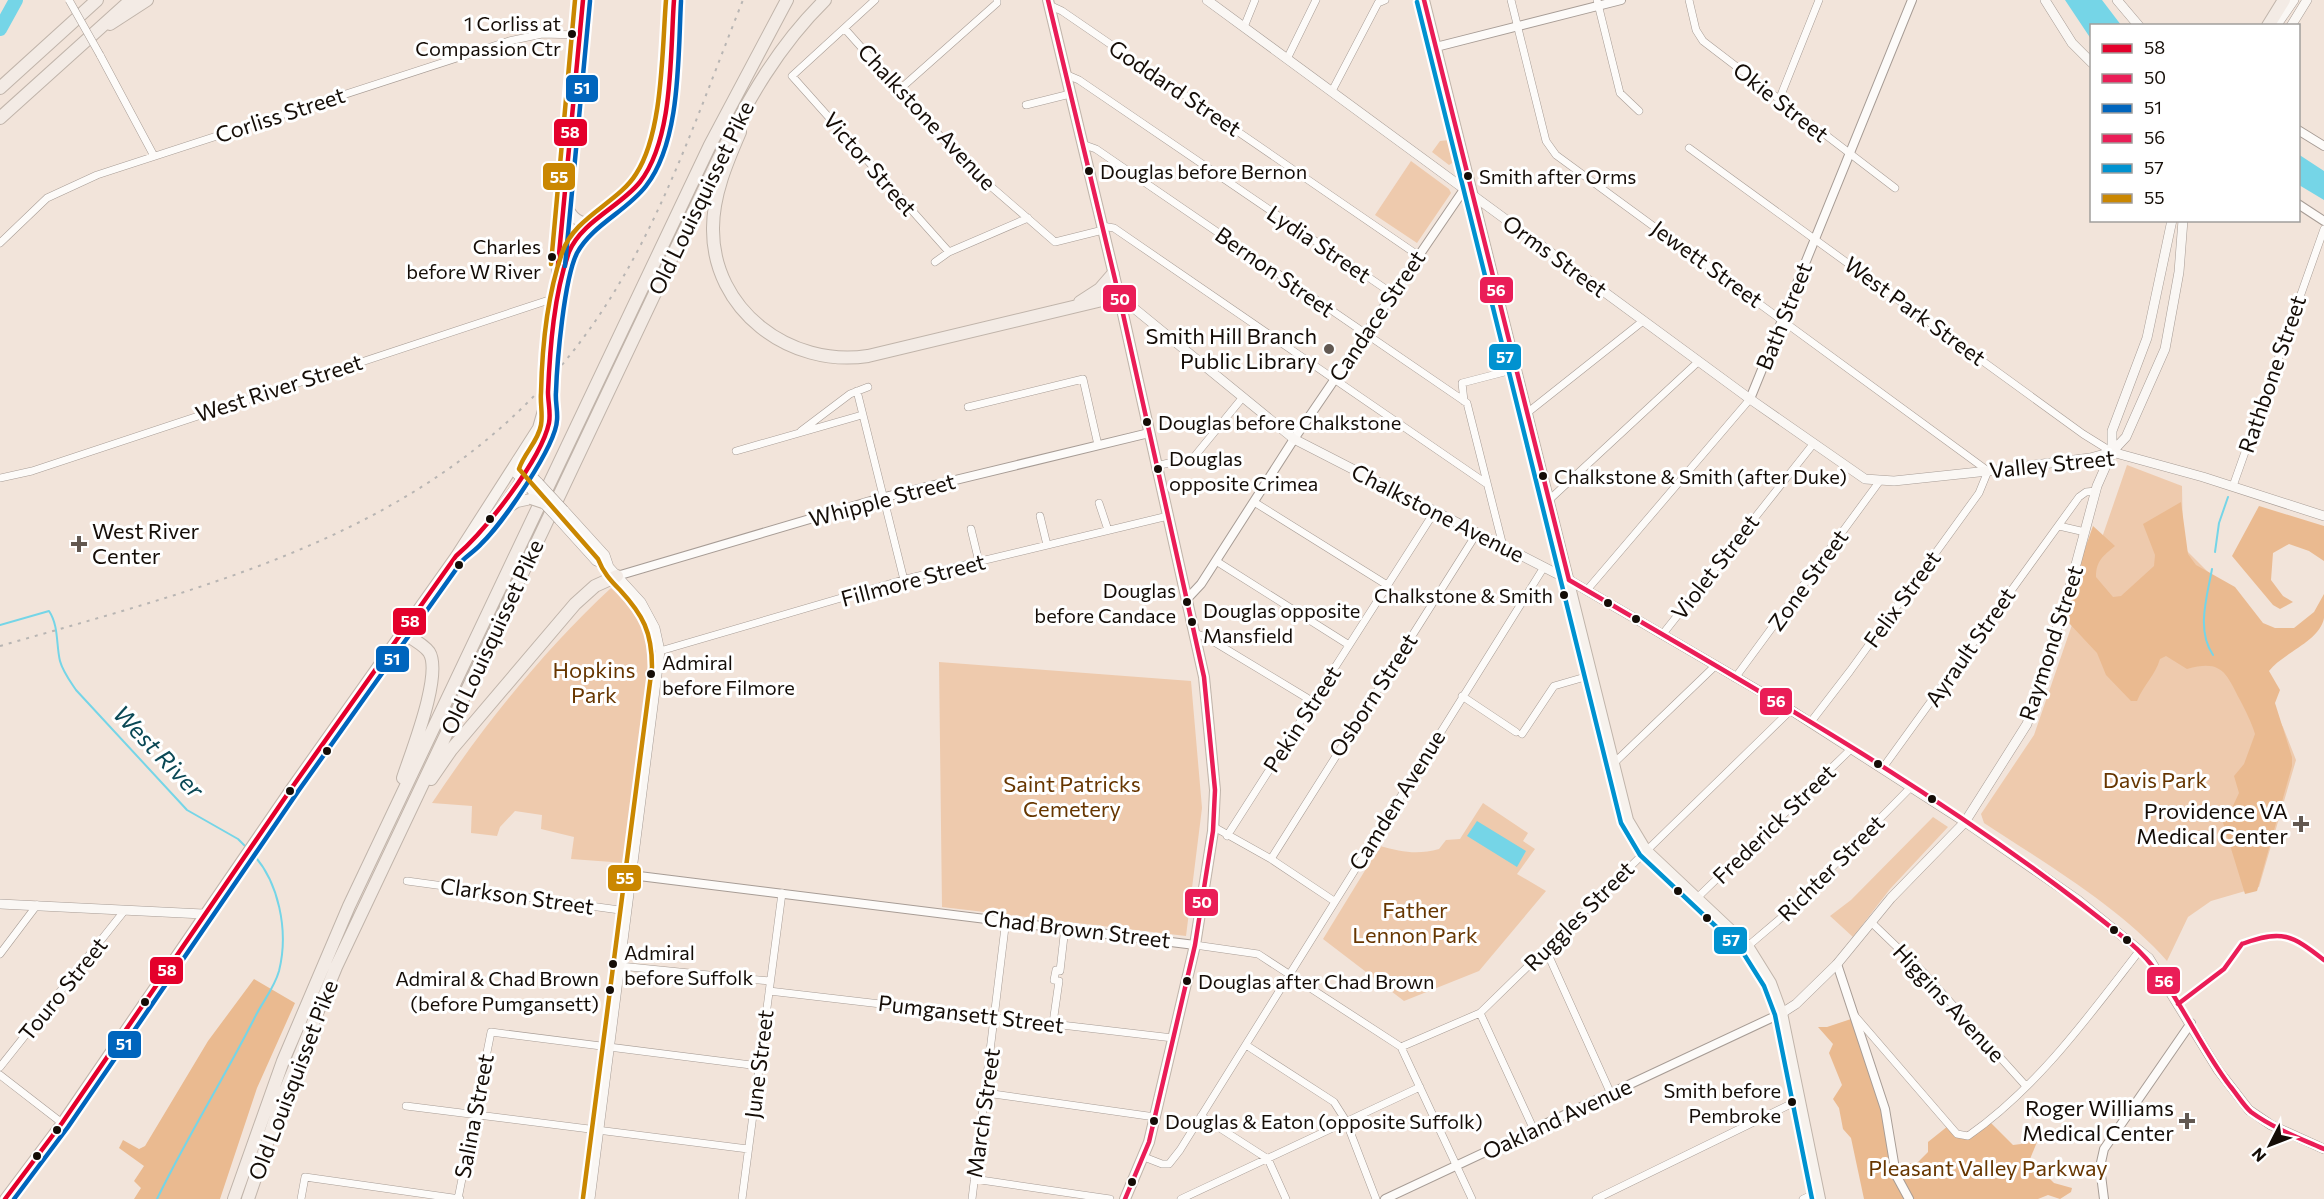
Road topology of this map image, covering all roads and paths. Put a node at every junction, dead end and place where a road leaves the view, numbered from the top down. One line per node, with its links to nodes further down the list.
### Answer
1 (69, 0): 55 (street, bridge)
2 (97, 0): 42 (highway)
3 (131, 0): 35 (highway)
4 (147, 0): 35 (highway)
5 (583, 0): 36 (main road)
6 (674, 0): 62 (main road)
7 (787, 0): 159 (highway, Old Louisquisset Pike)
8 (825, 0): 40 (highway, Old Louisquisset Pike)
9 (875, 0): 34 (street)
10 (997, 0): 43 (street)
11 (1207, 0): 32 (main road, Orms Street)
12 (1255, 0): 32 (street)
13 (1316, 0): 38 (street)
14 (1385, 0): 44 (street)
15 (1424, 0): 37 (main road)
16 (1511, 0): 33 (street, Jewett Street)
17 (1622, 0): 27 (street)
18 (1689, 0): 46 (street, Okie Street)
19 (1819, 0): 46 (street)
20 (1912, 0): 54 (street, Bath Street)
21 (2045, 0): 39 (main road)
22 (2117, 0): 28 (main road)
23 (2284, 0): 29 (highway)
24 (2294, 0): 30 (main road)
25 (2307, 0): 31 (main road)
26 (1048, 2): 41 (main road); 72 (street, Goddard Street)
27 (1598, 3): 33 (street); 48 (street)
28 (2137, 24)
29 (2269, 24)
30 (2277, 24)
31 (2292, 24)
32 (1244, 27): 38 (main road, Orms Street)
33 (1517, 27): 37 (street); 81 (street, Jewett Street)
34 (845, 29): 43 (street, Chalkstone Avenue); 71 (street, Victor Street)
35 (93, 33): 49 (highway)
36 (580, 35): 55 (street, Corliss Street); 58 (main road)
37 (1436, 47): 56 (main road)
38 (1287, 59): 44 (main road, Orms Street)
39 (2090, 62)
40 (765, 74): 80 (highway); 158 (highway, Old Louisquisset Pike)
41 (1065, 74): 45 (main road); 77 (street, Lydia Street)
42 (0, 88)
43 (899, 90): 60 (street, Chalkstone Avenue)
44 (1332, 92): 56 (main road, Orms Street)
45 (1070, 94): 47 (street); 51 (main road)
46 (1779, 100): 54 (street, Okie Street)
47 (1026, 105)
48 (1640, 111)
49 (0, 118)
50 (2300, 131): 52 (street)
51 (1082, 144): 65 (main road); 83 (street, Bernon Street)
52 (2324, 146)
53 (1689, 148): 67 (street, West Park Street)
54 (1850, 155): 57 (street, Okie Street); 67 (street, Bath Street)
55 (154, 156): 70 (street, Corliss Street)
56 (1468, 188): 72 (street, Candace Street); 82 (main road, Orms Street); 85 (main road)
57 (1895, 188)
58 (565, 196): 62 (main road); 79 (main road)
59 (2300, 205): 61 (street)
60 (1028, 218): 65 (street, Chalkstone Avenue); 71 (street)
61 (2324, 221)
62 (595, 222): 79 (main road)
63 (2172, 222): 68 (main road)
64 (2183, 222): 69 (main road)
65 (1102, 228): 74 (main road); 88 (street)
66 (2324, 229): 112 (street, Rathbone Street)
67 (1815, 237): 81 (street, Bath Street); 104 (street, West Park Street)
68 (2169, 240): 69 (main road); 75 (main road)
69 (2183, 240): 76 (main road)
70 (0, 243)
71 (949, 252): 73 (street)
72 (1419, 256): 77 (street, Candace Street)
73 (935, 262)
74 (1113, 274): 78 (main road); 80 (highway)
75 (2160, 289): 76 (main road); 86 (main road)
76 (2176, 292): 87 (main road)
77 (1393, 294): 83 (street, Candace Street)
78 (1119, 296): 80 (highway); 92 (main road, Chalkstone Avenue); 98 (main road)
79 (558, 297): 91 (main road, bridge); 109 (street, West River Street)
80 (1062, 310)
81 (1782, 319): 93 (street, Bath Street); 107 (street, Jewett Street)
82 (1643, 321): 84 (main road, Orms Street); 96 (street)
83 (1365, 335): 88 (street, Candace Street); 94 (street, Bernon Street)
84 (1699, 361): 93 (main road, Orms Street); 116 (street)
85 (1516, 369): 94 (street); 96 (main road)
86 (2138, 369): 87 (main road); 104 (main road)
87 (2153, 373): 104 (main road)
88 (1334, 379): 100 (street, Candace Street); 111 (street)
89 (868, 387): 90 (street)
90 (857, 391): 97 (street); 99 (street)
91 (548, 393): 105 (main road); 108 (main road)
92 (1243, 397): 100 (main road, Chalkstone Avenue); 106 (street)
93 (1750, 399): 101 (main road, Orms Street); 140 (street, Bath Street)
94 (1465, 402): 111 (street)
95 (968, 407): 102 (street)
96 (1527, 413): 116 (main road)
97 (862, 415): 99 (street); 115 (street)
98 (1149, 433): 102 (street, Whipple Street); 106 (main road)
99 (798, 434): 103 (street)
100 (1294, 438): 117 (street, Candace Street); 120 (main road, Chalkstone Avenue)
101 (1814, 443): 110 (main road, Orms Street); 144 (street, Violet Street)
102 (1098, 446): 115 (street, Whipple Street)
103 (736, 451)
104 (2112, 452): 107 (main road, Valley Street); 112 (main road, Valley Street); 113 (main road, Raymond Street)
105 (514, 465): 108 (main road); 132 (main road)
106 (1156, 466): 122 (main road)
107 (1988, 471): 110 (main road, Valley Street); 153 (street, Felix Street)
108 (523, 474): 114 (main road); 124 (main road); 136 (main road, bridge)
109 (0, 478)
110 (1879, 482): 149 (street, Zone Street)
111 (1487, 484): 131 (street)
112 (2233, 486): 123 (main road, Valley Street)
113 (2096, 491): 125 (street, Ayrault Street); 128 (main road, Raymond Street)
114 (532, 496): 118 (main road, bridge); 124 (main road)
115 (882, 498): 136 (street, Whipple Street); 137 (street)
116 (1549, 500): 138 (main road)
117 (1254, 502): 133 (street, Candace Street); 139 (street)
118 (543, 503): 136 (main road, bridge)
119 (1099, 503): 127 (street)
120 (1435, 511): 129 (main road, Chalkstone Avenue); 139 (street, Pekin Street)
121 (1040, 516): 130 (street)
122 (1168, 516): 127 (street, Fillmore Street); 141 (main road)
123 (2324, 516)
124 (492, 520): 132 (main road)
125 (2059, 526): 128 (street); 156 (street, Ayrault Street)
126 (971, 529): 134 (street)
127 (1108, 530): 130 (street, Fillmore Street)
128 (2085, 532): 160 (main road, Raymond Street)
129 (1477, 533): 131 (main road, Chalkstone Avenue); 164 (street, Osborn Street)
130 (1047, 545): 134 (street, Fillmore Street)
131 (1503, 546): 135 (main road, Chalkstone Avenue)
132 (456, 556): 142 (main road)
133 (1216, 561): 141 (street, Candace Street); 145 (street)
134 (978, 562): 137 (street, Fillmore Street)
135 (1544, 567): 138 (main road, Chalkstone Avenue); 150 (street, Camden Avenue)
136 (613, 571): 146 (main road); 158 (highway)
137 (904, 580): 146 (street, Fillmore Street)
138 (1569, 580): 140 (main road, Chalkstone Avenue); 148 (main road)
139 (1387, 585): 145 (street, Pekin Street)
140 (1587, 590): 144 (main road, Chalkstone Avenue)
141 (1186, 600): 143 (main road)
142 (403, 633): 159 (highway); 174 (main road)
143 (1194, 633): 151 (street); 161 (main road)
144 (1662, 635): 147 (main road, Chalkstone Avenue)
145 (1349, 645): 162 (street, Pekin Street)
146 (660, 651): 165 (main road)
147 (1714, 666): 149 (main road, Chalkstone Avenue); 155 (street)
148 (1592, 675): 150 (street); 155 (main road)
149 (1735, 678): 152 (main road, Chalkstone Avenue)
150 (1462, 696): 169 (street, Camden Avenue)
151 (1307, 698)
152 (1791, 710): 153 (main road, Chalkstone Avenue); 163 (street, Ruggles Street)
153 (1810, 723): 154 (main road, Chalkstone Avenue)
154 (1851, 749): 156 (main road, Chalkstone Avenue); 168 (street, Frederick Street)
155 (1613, 764): 163 (main road)
156 (1882, 769): 157 (main road, Chalkstone Avenue)
157 (1911, 787): 160 (main road, Chalkstone Avenue); 179 (street, Richter Street)
158 (406, 818): 224 (highway, Old Louisquisset Pike)
159 (391, 819): 223 (highway, Old Louisquisset Pike)
160 (1965, 822): 176 (main road, Oakland Avenue); 181 (main road, Chalkstone Avenue)
161 (1214, 827): 162 (street); 178 (main road)
162 (1227, 836): 164 (street)
163 (1646, 850): 168 (main road); 180 (street, Ruggles Street)
164 (1271, 859): 169 (street)
165 (631, 875): 167 (street, Chad Brown Street); 173 (main road)
166 (407, 881): 173 (street, Clarkson Street)
167 (782, 893): 175 (street, Chad Brown Street); 186 (street, June Street)
168 (1697, 898): 179 (main road)
169 (1334, 901): 185 (street, Camden Avenue)
170 (0, 904): 171 (main road)
171 (37, 905): 172 (main road); 182 (street)
172 (125, 910): 174 (main road); 199 (street, Touro Street)
173 (627, 911): 184 (main road)
174 (203, 914): 211 (main road)
175 (1006, 920): 177 (street, Chad Brown Street); 190 (street, March Street)
176 (1872, 923): 183 (main road, Oakland Avenue); 201 (street, Higgins Avenue)
177 (1065, 927): 178 (street, Chad Brown Street); 192 (street)
178 (1195, 945): 185 (street, Chad Brown Street); 194 (main road)
179 (1748, 946): 189 (main road)
180 (1545, 950): 188 (street, Ruggles Street); 204 (street)
181 (2140, 950): 193 (main road, Chalkstone Avenue); 201 (street)
182 (0, 954)
183 (1837, 964): 189 (main road, Oakland Avenue); 191 (street)
184 (620, 966): 186 (street); 197 (main road)
185 (1288, 974): 195 (street, Camden Avenue); 196 (street, Chad Brown Street)
186 (770, 981): 187 (street, June Street)
187 (769, 990): 190 (street, Pumgansett Street); 198 (street, June Street)
188 (1480, 1013): 196 (street, Ruggles Street); 212 (street)
189 (1782, 1013): 204 (street, Oakland Avenue); 205 (main road)
190 (996, 1016): 192 (street, Pumgansett Street); 203 (street, March Street)
191 (1855, 1016): 201 (street); 238 (street)
192 (1053, 1023): 194 (street, Pumgansett Street)
193 (2191, 1023): 215 (main road, Chalkstone Avenue); 239 (street)
194 (1173, 1038): 209 (main road)
195 (1246, 1045): 207 (street, Camden Avenue); 210 (street)
196 (1401, 1047): 202 (street)
197 (609, 1048): 198 (street); 208 (street, Salina Street); 213 (main road)
198 (759, 1066): 214 (street, June Street)
199 (0, 1067)
200 (0, 1075): 211 (street)
201 (2025, 1085)
202 (1420, 1087): 210 (street); 218 (street)
203 (986, 1093): 209 (street); 219 (street, March Street)
204 (1611, 1094): 212 (street, Oakland Avenue)
205 (1799, 1100): 220 (main road); 236 (street)
206 (406, 1106): 208 (street)
207 (1201, 1116): 216 (street, Camden Avenue); 217 (street)
208 (474, 1117): 213 (street); 226 (street, Salina Street)
209 (1155, 1117): 216 (main road)
210 (1346, 1121): 217 (street); 233 (street)
211 (62, 1123): 222 (main road)
212 (1534, 1130): 218 (street, Oakland Avenue)
213 (598, 1132): 214 (street); 227 (main road)
214 (748, 1149): 228 (street, June Street)
215 (2324, 1149)
216 (1144, 1157): 221 (main road)
217 (1268, 1159): 231 (street); 232 (street)
218 (1457, 1166): 234 (street, Oakland Avenue); 235 (street)
219 (974, 1179): 229 (street, March Street); 230 (street)
220 (1819, 1196): 237 (street)
221 (1128, 1198)
222 (5, 1199)
223 (234, 1199)
224 (248, 1199)
225 (300, 1199): 226 (street)
226 (459, 1199)
227 (590, 1199)
228 (742, 1199)
229 (972, 1199)
230 (1110, 1199)
231 (1181, 1199)
232 (1287, 1199)
233 (1376, 1199)
234 (1386, 1199)
235 (1472, 1199)
236 (1596, 1199)
237 (1803, 1199)
238 (1909, 1199)
239 (2104, 1199)

